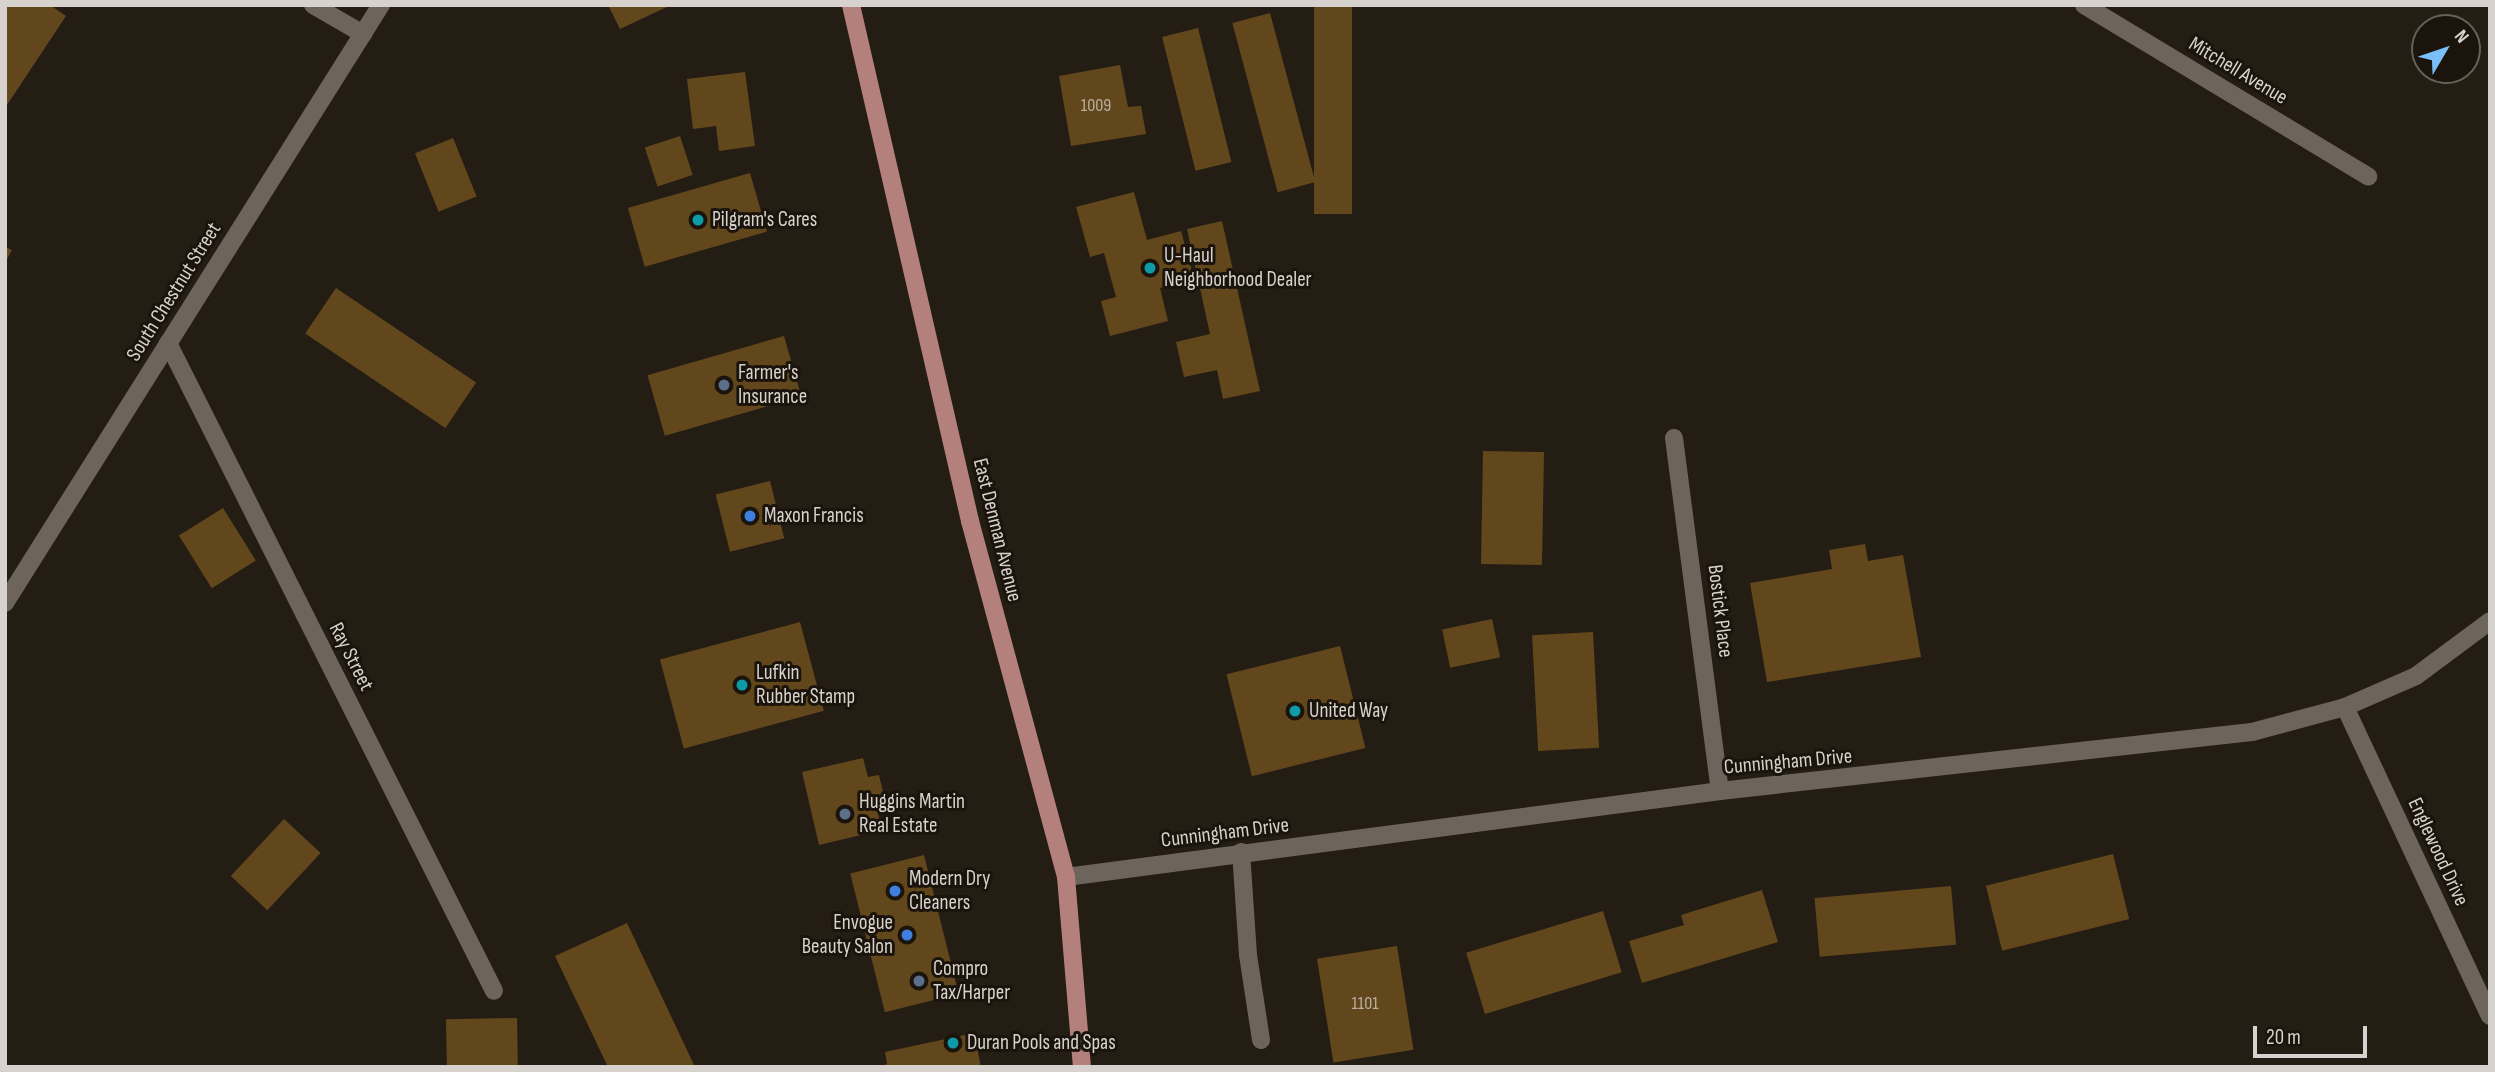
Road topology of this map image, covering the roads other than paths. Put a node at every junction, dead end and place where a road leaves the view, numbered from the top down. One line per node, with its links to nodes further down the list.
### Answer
1 (313, 5): 5 (street)
2 (381, 5): 5 (street, South Chestnut Street)
3 (851, 5): 14 (main road, East Denman Avenue)
4 (2084, 5): 6 (street, Mitchell Avenue)
5 (363, 34): 7 (street, South Chestnut Street)
6 (2368, 176)
7 (168, 343): 9 (street, South Chestnut Street); 15 (street, Ray Street)
8 (1674, 438): 12 (street, Bostick Place)
9 (5, 603)
10 (2490, 621): 11 (street, Cunningham Drive)
11 (2345, 707): 12 (street, Cunningham Drive); 16 (street, Englewood Drive)
12 (1720, 791): 13 (street, Cunningham Drive)
13 (1241, 852): 14 (street, Cunningham Drive); 17 (street)
14 (1066, 877): 18 (main road, East Denman Avenue)
15 (494, 991)
16 (2490, 1016)
17 (1261, 1040)
18 (1082, 1067)

